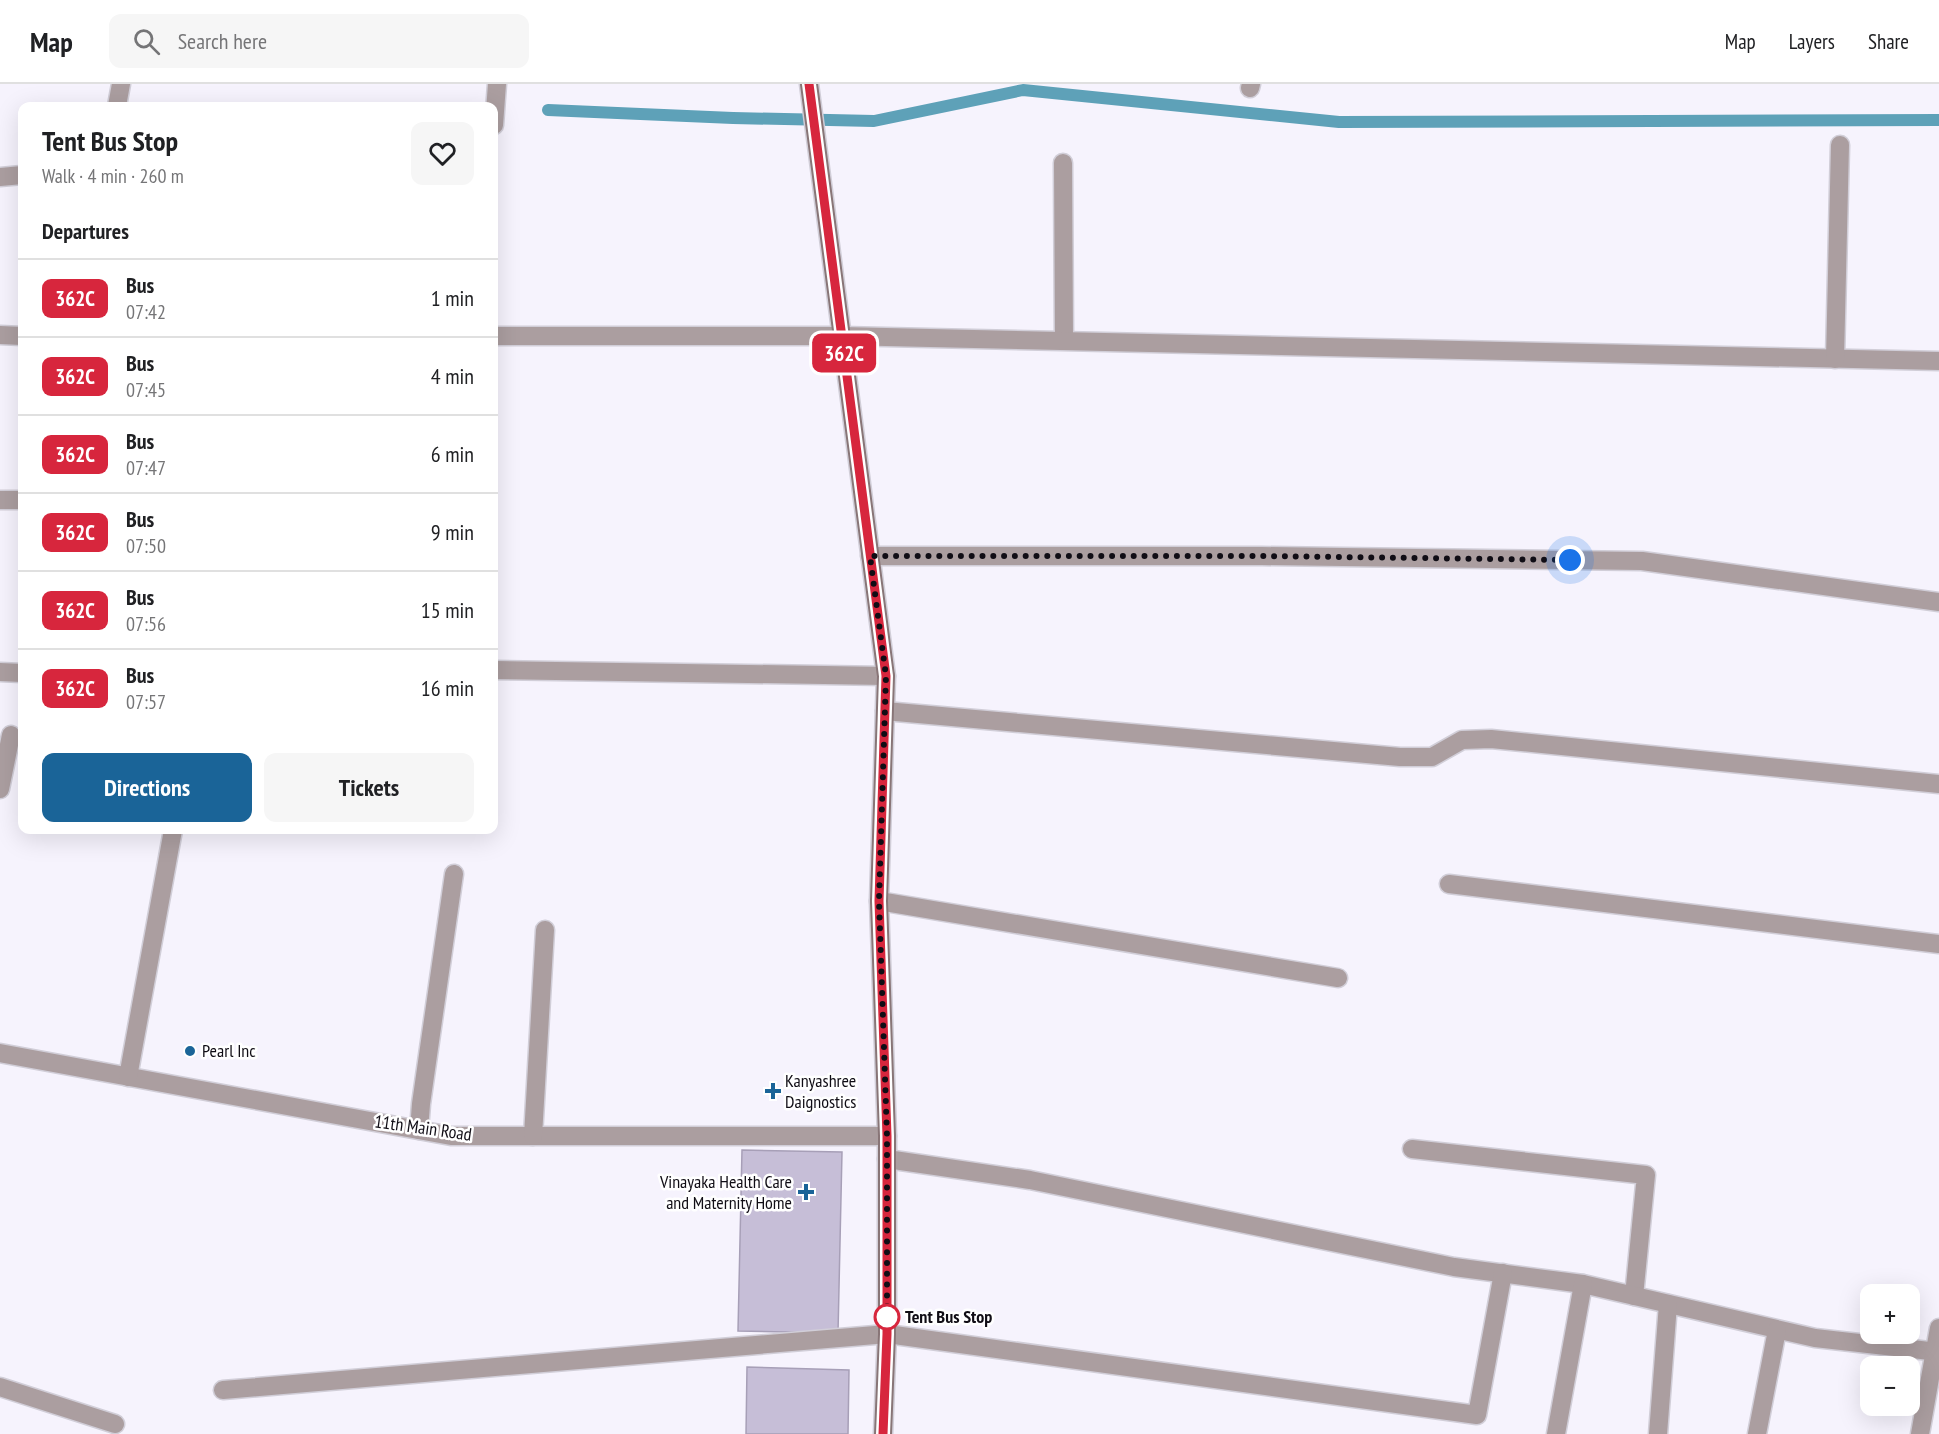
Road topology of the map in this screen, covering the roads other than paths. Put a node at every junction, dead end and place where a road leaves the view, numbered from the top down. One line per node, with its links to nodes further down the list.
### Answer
1 (121, 84): 4 (street)
2 (497, 84): 5 (street)
3 (810, 93): 13 (main road)
4 (118, 102)
5 (496, 102)
6 (1840, 145): 15 (street)
7 (1063, 163): 14 (street)
8 (18, 175): 9 (street)
9 (0, 177)
10 (0, 336): 11 (street)
11 (18, 336)
12 (498, 336): 13 (street)
13 (842, 336): 14 (street); 19 (main road)
14 (1064, 340): 15 (street)
15 (1835, 358): 16 (street)
16 (1939, 361)
17 (0, 500): 18 (street)
18 (18, 500)
19 (870, 556): 20 (street); 24 (main road)
20 (1939, 602)
21 (498, 670): 24 (street)
22 (0, 672): 23 (street)
23 (18, 673)
24 (886, 676): 25 (main road)
25 (885, 711): 27 (street); 32 (main road)
26 (11, 735): 28 (street)
27 (1939, 784)
28 (0, 789)
29 (172, 834): 37 (street)
30 (454, 874): 38 (street)
31 (1449, 884): 34 (street)
32 (879, 901): 35 (street); 40 (main road)
33 (545, 930): 39 (street)
34 (1939, 945)
35 (1338, 978)
36 (0, 1053): 37 (street, 11th Main Road)
37 (128, 1077): 38 (street, 11th Main Road)
38 (419, 1130): 39 (street, 11th Main Road)
39 (533, 1136): 40 (street, 11th Main Road)
40 (887, 1136): 42 (main road)
41 (1412, 1149): 45 (street)
42 (886, 1159): 43 (street); 49 (main road)
43 (1503, 1273): 44 (street); 49 (street)
44 (1583, 1284): 45 (street); 55 (street)
45 (1634, 1296): 46 (street)
46 (1668, 1304): 48 (street); 56 (street)
47 (1939, 1328): 50 (street)
48 (1777, 1330): 50 (street); 57 (street)
49 (887, 1334): 52 (street); 54 (main road)
50 (1937, 1352): 58 (street)
51 (0, 1387): 53 (street)
52 (223, 1390)
53 (115, 1424)
54 (883, 1434)
55 (1556, 1434)
56 (1658, 1434)
57 (1757, 1434)
58 (1920, 1434)

